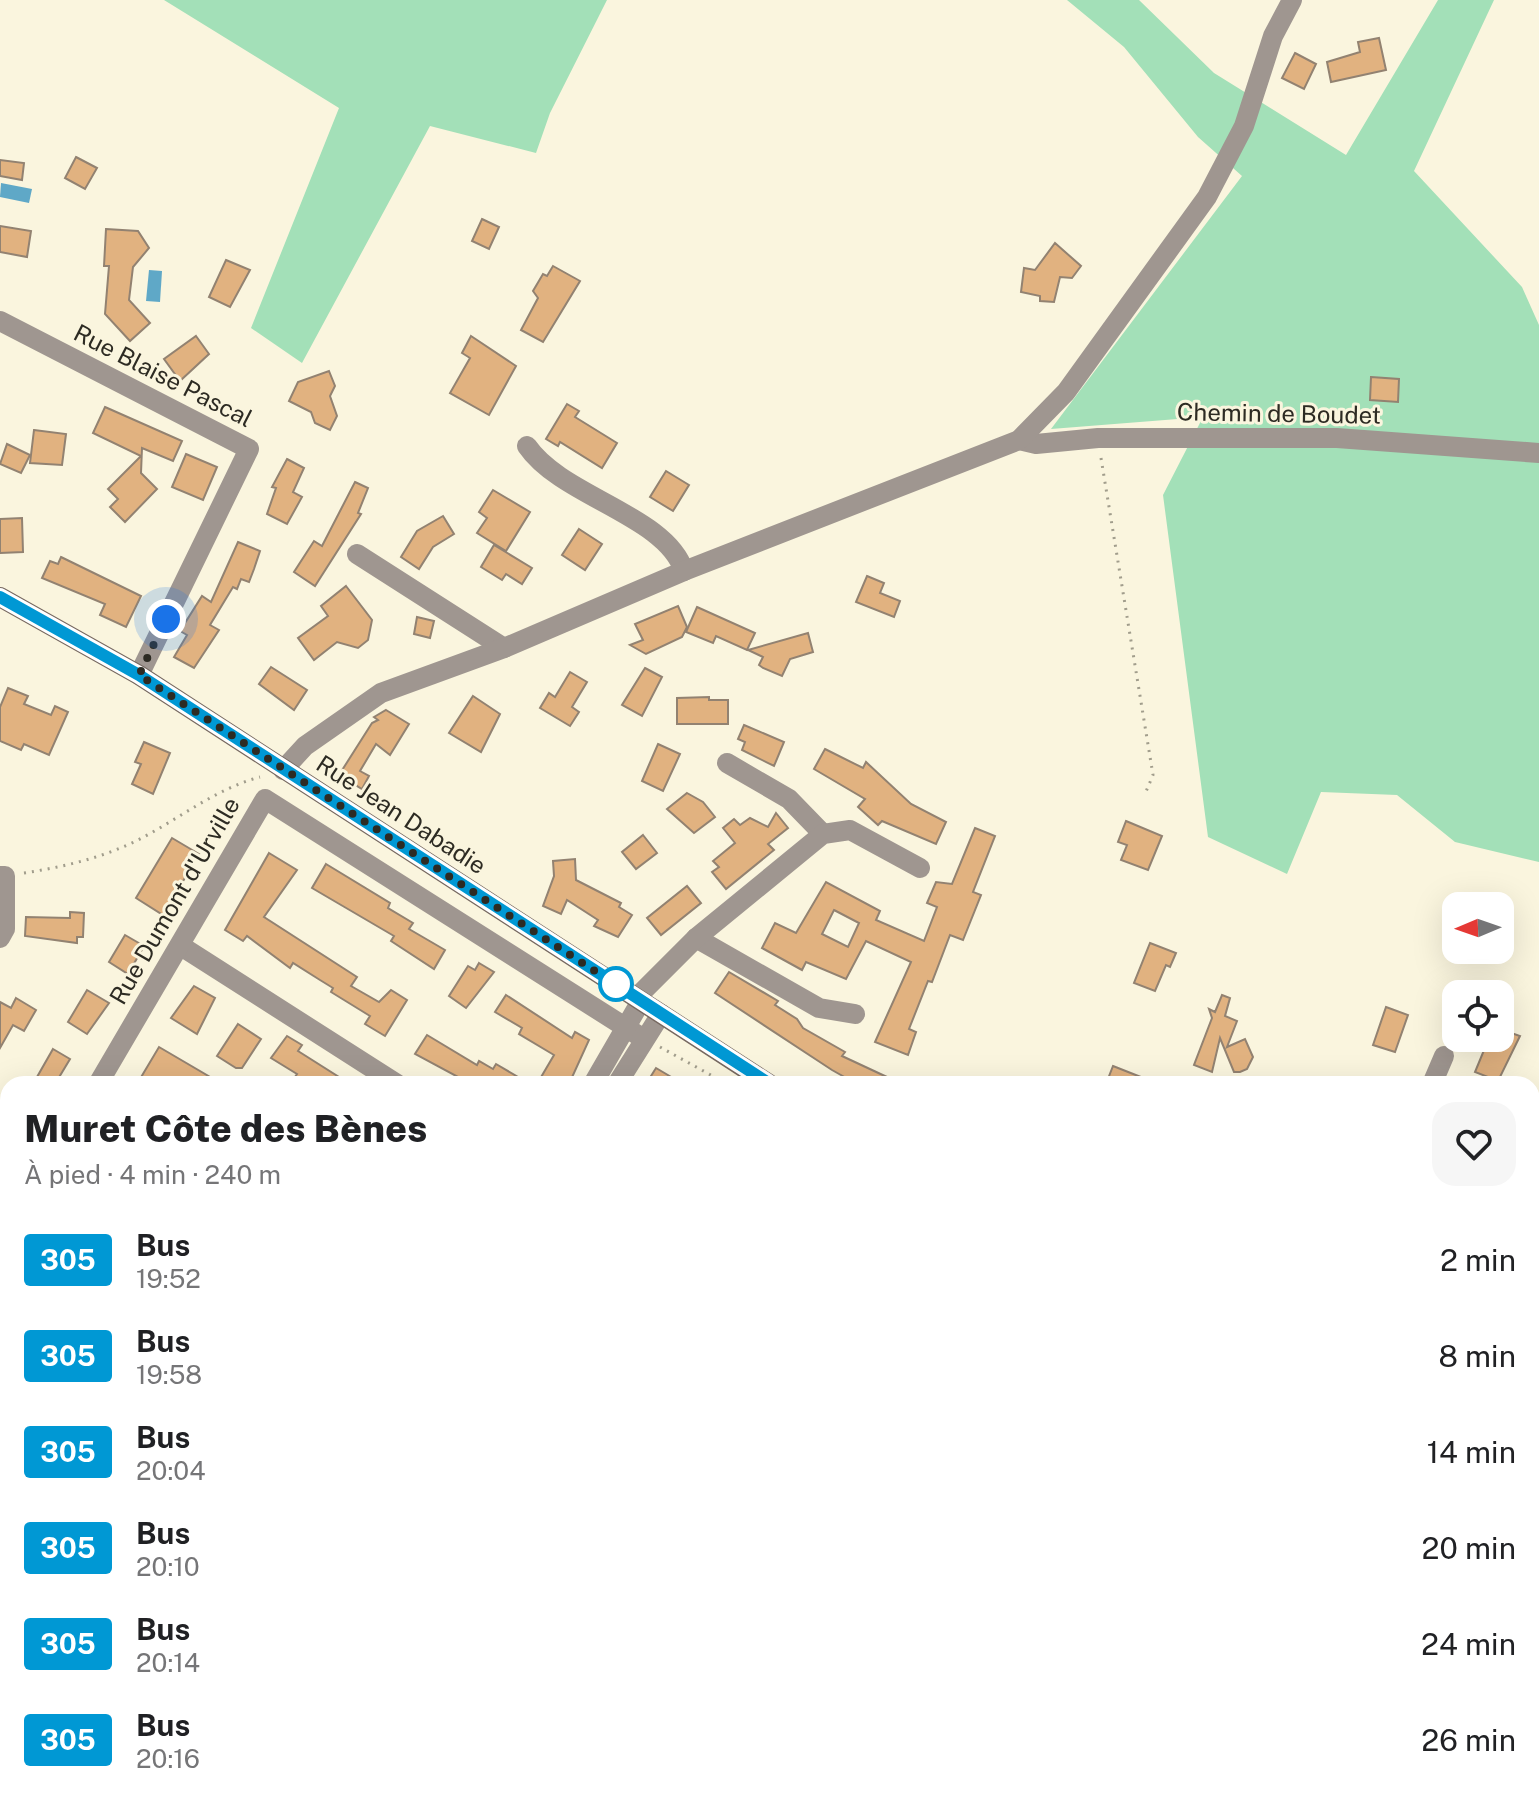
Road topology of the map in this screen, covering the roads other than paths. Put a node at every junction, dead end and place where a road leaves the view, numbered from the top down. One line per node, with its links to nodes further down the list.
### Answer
1 (1292, 0): 3 (street)
2 (0, 321): 10 (street, Rue Blaise Pascal)
3 (1019, 440): 5 (street, Chemin de Boudet); 7 (street)
4 (527, 446): 7 (street)
5 (1539, 453)
6 (357, 554): 9 (street)
7 (684, 571): 9 (street)
8 (0, 597): 10 (street, Rue Jean Dabadie)
9 (504, 648): 12 (street)
10 (139, 675): 12 (street, Rue Jean Dabadie)
11 (727, 763): 13 (street)
12 (283, 770): 19 (street, Rue Jean Dabadie)
13 (823, 834): 14 (street); 17 (street)
14 (920, 868)
15 (2, 876): 16 (street)
16 (0, 938)
17 (696, 938): 19 (street); 21 (street)
18 (181, 946): 22 (street, Rue Dumont d'Urville); 24 (street, Rue Dumont d'Urville); 25 (street)
19 (639, 999): 20 (street, Rue Jean Dabadie); 22 (street)
20 (661, 1014): 22 (street); 28 (street, Rue Jean Dabadie)
21 (855, 1014)
22 (635, 1034): 26 (street); 27 (street)
23 (1444, 1056): 29 (street)
24 (103, 1076)
25 (384, 1076)
26 (600, 1076)
27 (620, 1076)
28 (757, 1076)
29 (1435, 1076)

